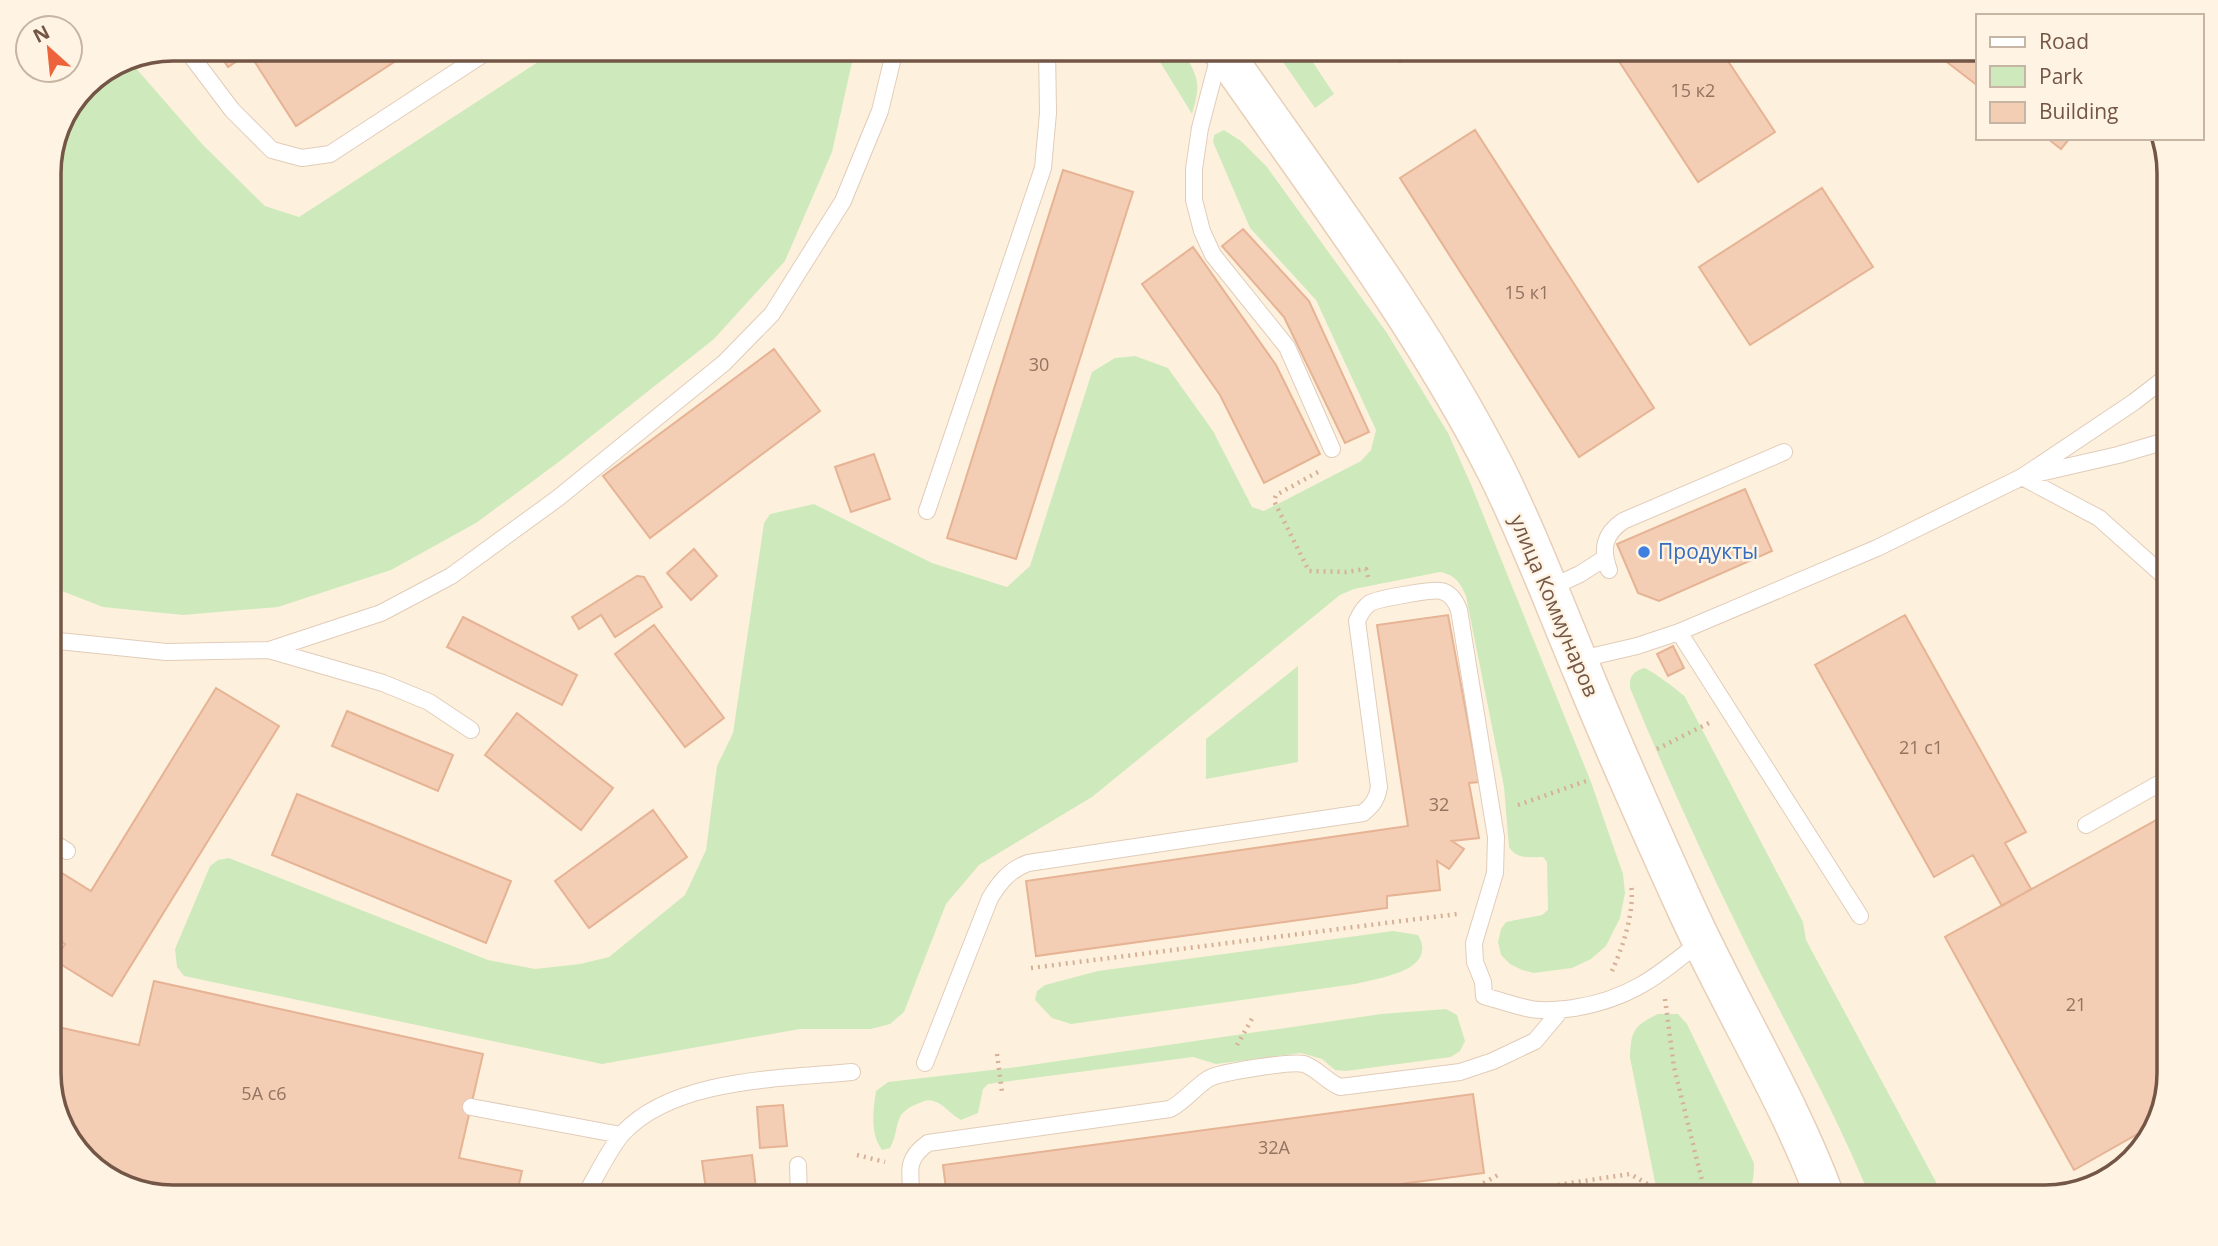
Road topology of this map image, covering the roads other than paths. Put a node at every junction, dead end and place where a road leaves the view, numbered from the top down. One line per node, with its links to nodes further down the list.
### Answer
1 (195, 61): 2 (lane)
2 (473, 61)
3 (892, 61): 17 (lane)
4 (1047, 61): 12 (lane)
5 (1218, 61): 9 (lane)
6 (1229, 61): 14 (main road, улица Коммунаров)
7 (2157, 384): 11 (lane)
8 (2157, 444): 11 (lane)
9 (1332, 449)
10 (1784, 452): 14 (lane)
11 (2022, 477): 13 (lane); 15 (lane)
12 (927, 511)
13 (2157, 570)
14 (1548, 589): 18 (main road, улица Коммунаров)
15 (1679, 632): 18 (lane); 24 (lane)
16 (61, 641): 17 (lane)
17 (269, 650): 19 (lane)
18 (1577, 660): 25 (main road, улица Коммунаров)
19 (471, 730)
20 (2157, 785): 21 (lane)
21 (2086, 825)
22 (61, 847): 23 (lane)
23 (67, 851)
24 (1860, 916)
25 (1701, 941): 26 (lane); 35 (main road, улица Коммунаров)
26 (1561, 1010): 27 (lane); 34 (lane)
27 (925, 1063)
28 (852, 1072): 30 (lane)
29 (471, 1107): 30 (lane)
30 (621, 1135): 32 (lane)
31 (798, 1165): 33 (lane)
32 (591, 1185)
33 (799, 1185)
34 (911, 1185)
35 (1820, 1185)

